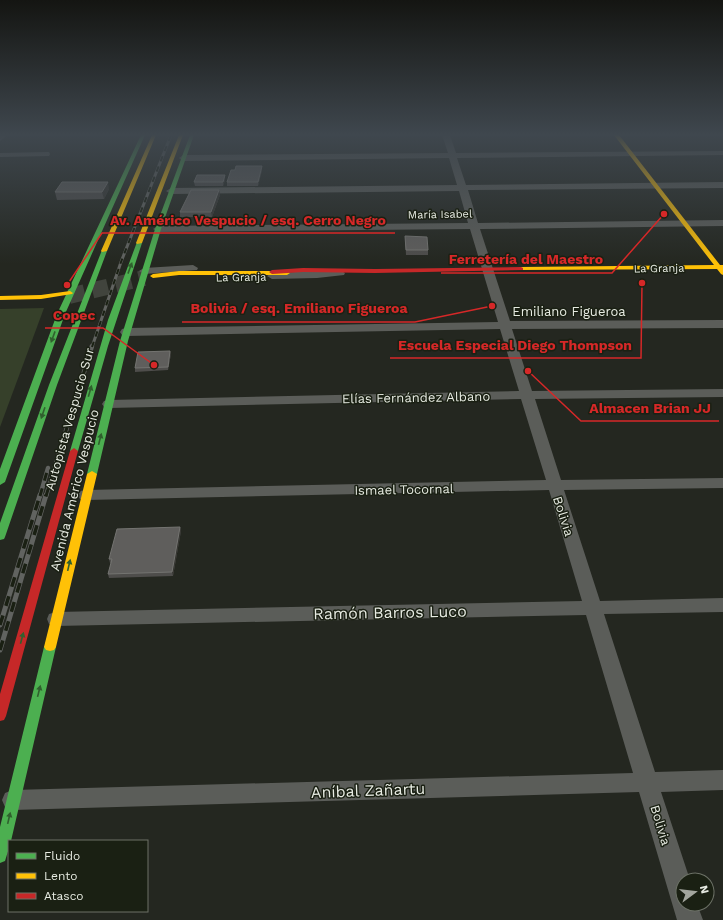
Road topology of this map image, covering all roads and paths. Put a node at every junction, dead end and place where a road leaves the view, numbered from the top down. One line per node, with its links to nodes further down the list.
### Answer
1 (123, 178): 22 (main road)
2 (134, 178): 36 (main road, Autopista Vespucio Sur, one-way to 36)
3 (164, 178): 40 (main road, Autopista Vespucio Sur, one-way to 3)
4 (177, 178): 10 (main road, Avenida Américo Vespucio)
5 (459, 178): 9 (street, Bolivia)
6 (649, 178): 8 (main road)
7 (723, 185): 8 (street)
8 (655, 186): 9 (street); 11 (main road)
9 (462, 188): 10 (street); 13 (street, Bolivia)
10 (172, 191): 14 (main road, Avenida Américo Vespucio)
11 (684, 223): 12 (street, María Isabel); 13 (street, María Isabel); 15 (main road)
12 (723, 223)
13 (474, 225): 14 (street, María Isabel); 17 (street, Bolivia)
14 (158, 229): 21 (main road, Avenida Américo Vespucio)
15 (721, 269): 17 (main road, La Granja)
16 (326, 270): 18 (main road, La Granja); 19 (main road, La Granja); 21 (street, La Granja)
17 (488, 270): 18 (main road, La Granja); 27 (street, Bolivia)
18 (355, 271): 20 (main road, La Granja)
19 (272, 272): 20 (main road, La Granja); 21 (main road, La Granja)
20 (340, 272): 21 (street, La Granja)
21 (146, 277): 28 (main road, Avenida Américo Vespucio)
22 (70, 293): 23 (main road); 32 (main road, one-way to 32)
23 (0, 298)
24 (61, 298): 25 (main road)
25 (0, 302)
26 (723, 324): 27 (street, Emiliano Figueroa)
27 (504, 325): 28 (street, Emiliano Figueroa); 30 (street, Bolivia)
28 (126, 332): 31 (main road, Avenida Américo Vespucio)
29 (723, 393): 30 (street, Elías Fernández Albano)
30 (527, 395): 31 (street, Elías Fernández Albano); 34 (street, Bolivia)
31 (109, 404): 35 (main road, Avenida Américo Vespucio, one-way to 31)
32 (0, 482)
33 (723, 483): 34 (street, Ismael Tocornal)
34 (554, 485): 35 (street, Ismael Tocornal); 38 (street, Bolivia)
35 (86, 495): 39 (main road, Avenida Américo Vespucio, one-way to 35)
36 (0, 537)
37 (723, 605): 38 (street, Ramón Barros Luco)
38 (594, 607): 39 (street, Ramón Barros Luco); 42 (street, Bolivia)
39 (56, 619): 43 (main road, Avenida Américo Vespucio, one-way to 39)
40 (0, 716)
41 (723, 780): 42 (street, Aníbal Zañartu)
42 (648, 782): 43 (street, Aníbal Zañartu); 45 (street, Bolivia)
43 (13, 800): 44 (main road, Avenida Américo Vespucio, one-way to 43)
44 (0, 856)
45 (675, 872)

